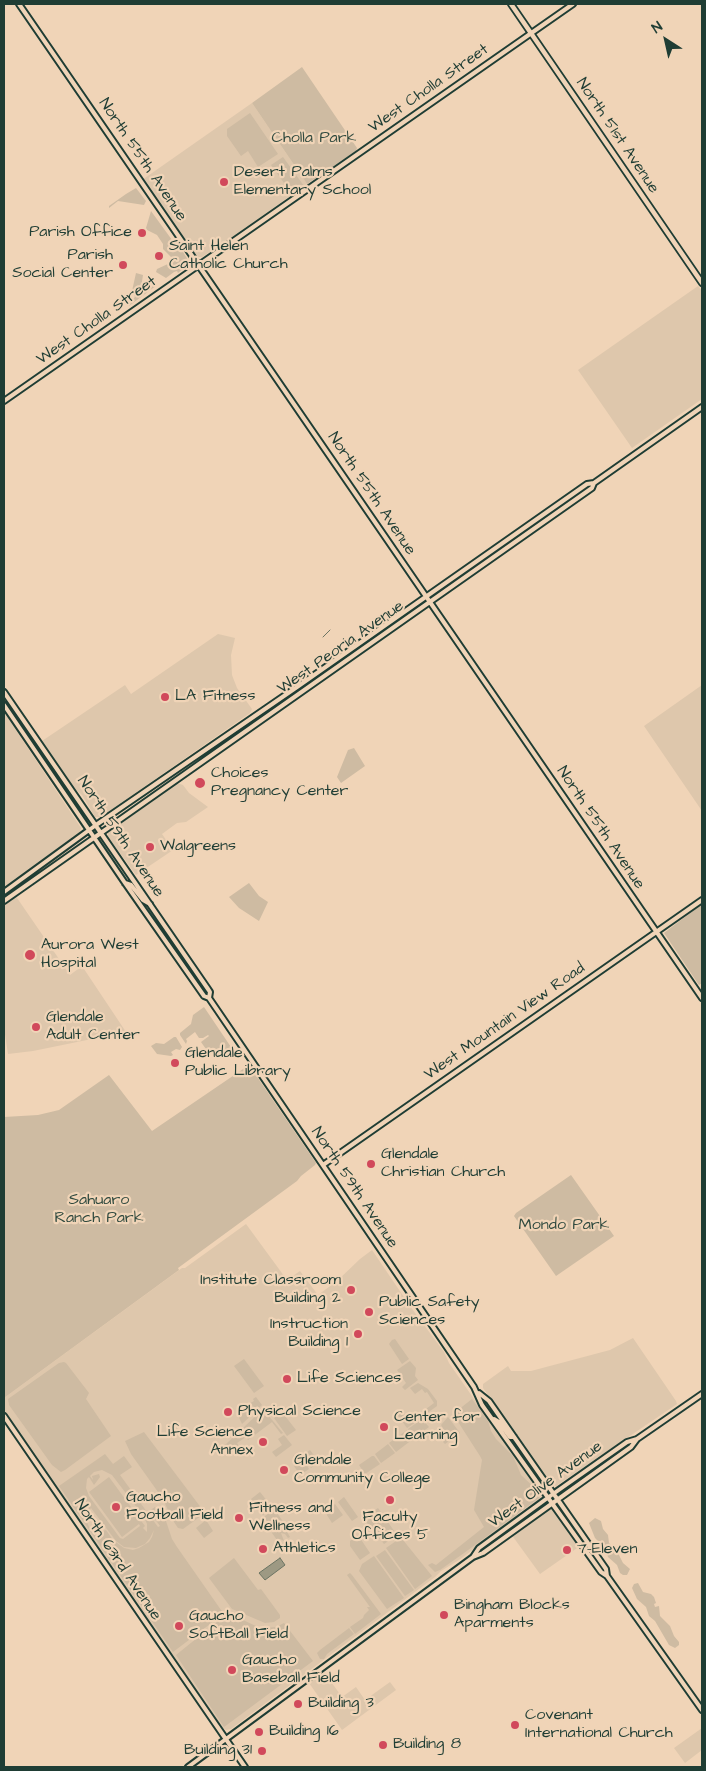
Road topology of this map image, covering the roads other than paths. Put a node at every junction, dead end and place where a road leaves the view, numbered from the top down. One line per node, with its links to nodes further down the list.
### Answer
1 (19, 4): 5 (main road, North 55th Avenue)
2 (511, 4): 4 (main road, North 51st Avenue)
3 (573, 4): 4 (main road, West Cholla Street)
4 (531, 33): 5 (main road, West Cholla Street); 6 (main road, North 51st Avenue)
5 (199, 266): 7 (main road, West Cholla Street); 10 (main road, North 55th Avenue)
6 (702, 283)
7 (4, 401)
8 (702, 407): 9 (main road, West Peoria Avenue)
9 (594, 483): 10 (main road, West Peoria Avenue); 11 (main road, West Peoria Avenue)
10 (426, 597): 11 (main road, North 55th Avenue); 14 (main road, West Peoria Avenue)
11 (429, 601): 16 (main road, West Peoria Avenue); 25 (main road, North 55th Avenue)
12 (4, 692): 14 (main road, North 59th Avenue)
13 (4, 705): 15 (main road, North 59th Avenue)
14 (96, 825): 15 (main road, West Peoria Avenue); 16 (main road, North 59th Avenue)
15 (88, 830): 17 (main road, North 59th Avenue); 18 (main road, West Peoria Avenue)
16 (102, 832): 17 (main road, West Peoria Avenue); 24 (main road, North 59th Avenue)
17 (94, 838): 19 (main road, West Peoria Avenue); 20 (main road, North 59th Avenue)
18 (30, 873): 19 (main road); 21 (main road, West Peoria Avenue)
19 (35, 879): 23 (main road, West Peoria Avenue)
20 (124, 883): 24 (main road); 26 (main road, North 59th Avenue)
21 (4, 892)
22 (702, 900): 25 (main road, West Mountain View Road)
23 (4, 901)
24 (150, 904): 26 (main road, North 59th Avenue)
25 (657, 932): 27 (main road, North 55th Avenue); 28 (main road, West Mountain View Road)
26 (209, 998): 28 (main road, North 59th Avenue)
27 (702, 998)
28 (323, 1165): 29 (main road, North 59th Avenue)
29 (478, 1392): 32 (main road, North 59th Avenue); 33 (main road, North 59th Avenue)
30 (702, 1394): 34 (main road, West Olive Avenue)
31 (4, 1416): 42 (main road, North 63rd Avenue)
32 (492, 1418): 33 (main road); 36 (main road, North 59th Avenue)
33 (514, 1436): 35 (main road, North 59th Avenue)
34 (637, 1439): 35 (main road, West Olive Avenue); 37 (main road, West Olive Avenue)
35 (553, 1494): 36 (main road, West Olive Avenue); 37 (main road, North 59th Avenue)
36 (548, 1498): 38 (main road, North 59th Avenue); 39 (main road, West Olive Avenue)
37 (557, 1499): 38 (main road, West Olive Avenue); 40 (main road, North 59th Avenue)
38 (552, 1502): 39 (main road, West Olive Avenue); 40 (main road, North 59th Avenue)
39 (473, 1557): 42 (main road, West Olive Avenue)
40 (607, 1576): 41 (main road, North 59th Avenue)
41 (702, 1710)
42 (226, 1740): 43 (main road, West Olive Avenue); 44 (main road, North 63rd Avenue)
43 (188, 1767)
44 (245, 1767)

